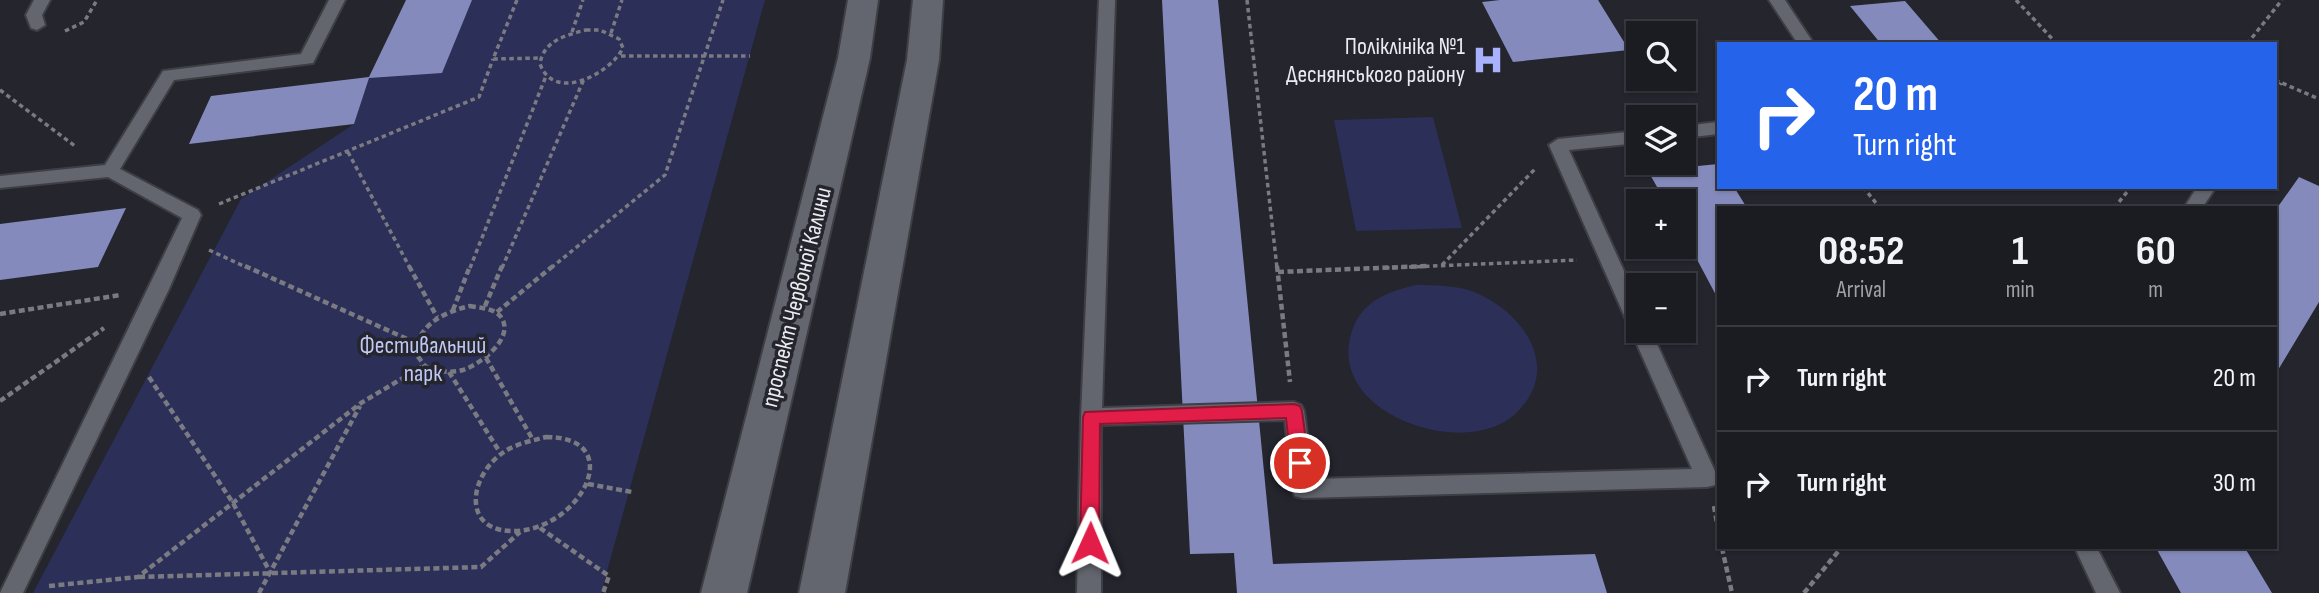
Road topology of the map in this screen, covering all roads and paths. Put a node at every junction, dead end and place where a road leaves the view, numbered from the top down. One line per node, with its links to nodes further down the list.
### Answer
1 (42, 0): 15 (lane)
2 (97, 0): 15 (path)
3 (337, 0): 38 (lane)
4 (517, 0): 25 (path)
5 (583, 0): 16 (path)
6 (622, 0): 17 (path)
7 (723, 0): 22 (path)
8 (863, 0): 83 (main road, проспект Червоної Калини)
9 (928, 0): 84 (main road)
10 (1107, 0): 67 (lane)
11 (1247, 0): 50 (path)
12 (1777, 0): 18 (lane)
13 (2016, 0): 19 (path)
14 (2282, 0): 20 (path)
15 (37, 24)
16 (571, 33): 17 (path); 24 (path)
17 (611, 33): 21 (path)
18 (1805, 42)
19 (2055, 42)
20 (2249, 42)
21 (621, 55): 22 (path); 27 (path)
22 (705, 56): 23 (path); 55 (path)
23 (750, 56)
24 (540, 58): 25 (path); 26 (path)
25 (493, 59): 37 (path)
26 (546, 76): 27 (path); 54 (path)
27 (584, 79): 53 (path)
28 (2277, 81): 29 (path)
29 (2281, 83): 30 (path); 32 (path)
30 (2277, 88)
31 (0, 90): 38 (path)
32 (2319, 99)
33 (1717, 128): 34 (lane)
34 (1696, 131)
35 (1626, 137): 36 (lane)
36 (1558, 145): 48 (lane); 49 (path)
37 (348, 152): 46 (path); 57 (path)
38 (110, 171): 39 (lane); 46 (lane)
39 (0, 182)
40 (1865, 189): 43 (path)
41 (2129, 189): 44 (path)
42 (2206, 189): 45 (lane)
43 (1878, 206)
44 (2116, 206)
45 (2194, 206)
46 (192, 215): 47 (lane)
47 (183, 239): 51 (lane); 58 (path)
48 (1609, 259): 49 (path); 52 (lane)
49 (1441, 265): 50 (path)
50 (1278, 271): 66 (path)
51 (159, 289): 56 (path); 60 (lane); 64 (path)
52 (1626, 297)
53 (485, 306): 54 (path); 55 (path)
54 (453, 310): 57 (path)
55 (497, 312): 61 (path)
56 (0, 314)
57 (437, 318): 58 (path)
58 (416, 343): 62 (path)
59 (1646, 343): 66 (lane)
60 (131, 348): 72 (path); 80 (lane)
61 (486, 358): 63 (path); 68 (path)
62 (423, 366): 63 (path); 65 (path)
63 (449, 372): 69 (path)
64 (0, 401)
65 (361, 403): 72 (path); 78 (path)
66 (1294, 411): 67 (lane)
67 (1091, 417): 85 (lane)
68 (533, 440): 69 (path); 70 (path)
69 (501, 454): 74 (path)
70 (588, 484): 71 (path); 73 (path)
71 (632, 492)
72 (233, 503): 78 (path); 79 (path)
73 (540, 528): 74 (path); 82 (path)
74 (520, 532): 78 (path)
75 (1723, 549): 86 (path)
76 (1840, 549): 87 (path)
77 (2086, 549): 88 (lane)
78 (270, 572): 79 (path); 81 (path)
79 (138, 577): 80 (path)
80 (12, 592)
81 (259, 593)
82 (603, 593)
83 (724, 593)
84 (822, 593)
85 (1089, 593)
86 (1732, 593)
87 (1804, 593)
88 (2108, 593)

